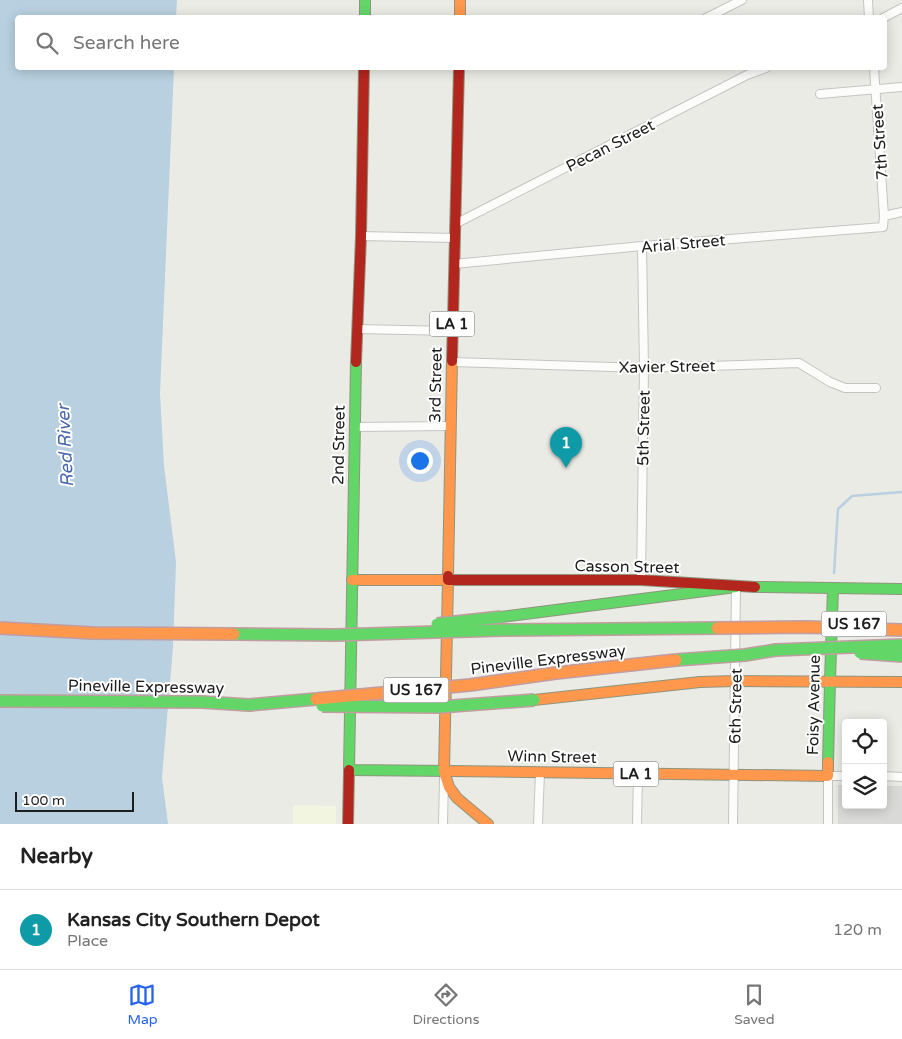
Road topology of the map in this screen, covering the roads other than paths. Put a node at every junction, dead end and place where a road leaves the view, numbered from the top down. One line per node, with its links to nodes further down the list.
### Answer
1 (365, 0): 6 (main road)
2 (460, 0): 7 (main road)
3 (742, 0): 8 (street)
4 (868, 0): 9 (street)
5 (902, 8): 10 (street)
6 (365, 15)
7 (460, 15)
8 (712, 15)
9 (869, 15)
10 (887, 16)
11 (364, 70): 21 (main road, 2nd Street)
12 (458, 70): 20 (main road, 3rd Street / LA 1)
13 (761, 70): 20 (street, Pecan Street)
14 (874, 70): 16 (street, 7th Street)
15 (902, 87): 16 (street)
16 (876, 90): 17 (street); 19 (street, 7th Street)
17 (820, 94)
18 (902, 212): 19 (street, Arial Street)
19 (884, 216): 23 (street, Arial Street)
20 (455, 224): 22 (main road, 3rd Street / LA 1)
21 (361, 236): 22 (street); 25 (main road, 2nd Street)
22 (455, 238): 24 (main road, 3rd Street / LA 1)
23 (642, 246): 24 (street, Arial Street); 28 (street, 5th Street)
24 (454, 264): 26 (main road, 3rd Street / LA 1)
25 (357, 329): 26 (street); 31 (main road, 2nd Street)
26 (452, 332): 27 (main road, 3rd Street / LA 1)
27 (452, 362): 28 (street, Xavier Street); 30 (main road, 3rd Street / LA 1)
28 (644, 368): 29 (street, Xavier Street); 34 (street, 5th Street)
29 (876, 388)
30 (450, 426): 31 (street); 33 (main road, 3rd Street / LA 1)
31 (354, 427): 32 (main road, 2nd Street)
32 (352, 580): 33 (main road, Casson Street); 51 (main road, 2nd Street)
33 (448, 580): 34 (main road, Casson Street); 52 (main road, 3rd Street)
34 (641, 580): 35 (main road, Casson Street)
35 (736, 588): 36 (main road, Casson Street); 42 (main road, bridge); 46 (street, 6th Street)
36 (833, 588): 37 (main road, Casson Street); 47 (main road, Foisy Avenue)
37 (902, 589)
38 (902, 621): 39 (main road, US 167, bridge)
39 (805, 627): 41 (main road, bridge); 42 (main road, Pineville Expressway / US 167, bridge)
40 (0, 628): 42 (main road, Pineville Expressway / US 167, bridge)
41 (902, 630)
42 (335, 635)
43 (902, 645): 44 (main road, US 167, bridge)
44 (829, 649): 45 (main road, bridge); 50 (main road, Pineville Expressway / US 167, bridge)
45 (902, 656)
46 (735, 681): 47 (main road); 50 (main road, bridge); 55 (street, 6th Street)
47 (830, 681): 48 (main road); 56 (main road, Foisy Avenue)
48 (902, 682)
49 (0, 701): 50 (main road, Pineville Expressway / US 167, bridge)
50 (249, 705)
51 (349, 770): 52 (main road, Winn Street / LA 1); 60 (main road, 2nd Street)
52 (444, 771): 53 (main road, Winn Street / LA 1); 61 (street, 3rd Street); 62 (main road)
53 (540, 772): 54 (main road, Winn Street / LA 1); 63 (street)
54 (638, 774): 55 (main road, Winn Street / LA 1); 64 (street)
55 (734, 775): 56 (main road, Winn Street / LA 1); 65 (street, 6th Street)
56 (828, 776): 57 (street, Winn Street); 66 (street, Foisy Avenue)
57 (842, 776)
58 (887, 776): 59 (street)
59 (902, 776)
60 (348, 824)
61 (443, 824)
62 (488, 824)
63 (538, 824)
64 (637, 824)
65 (733, 824)
66 (828, 824)

